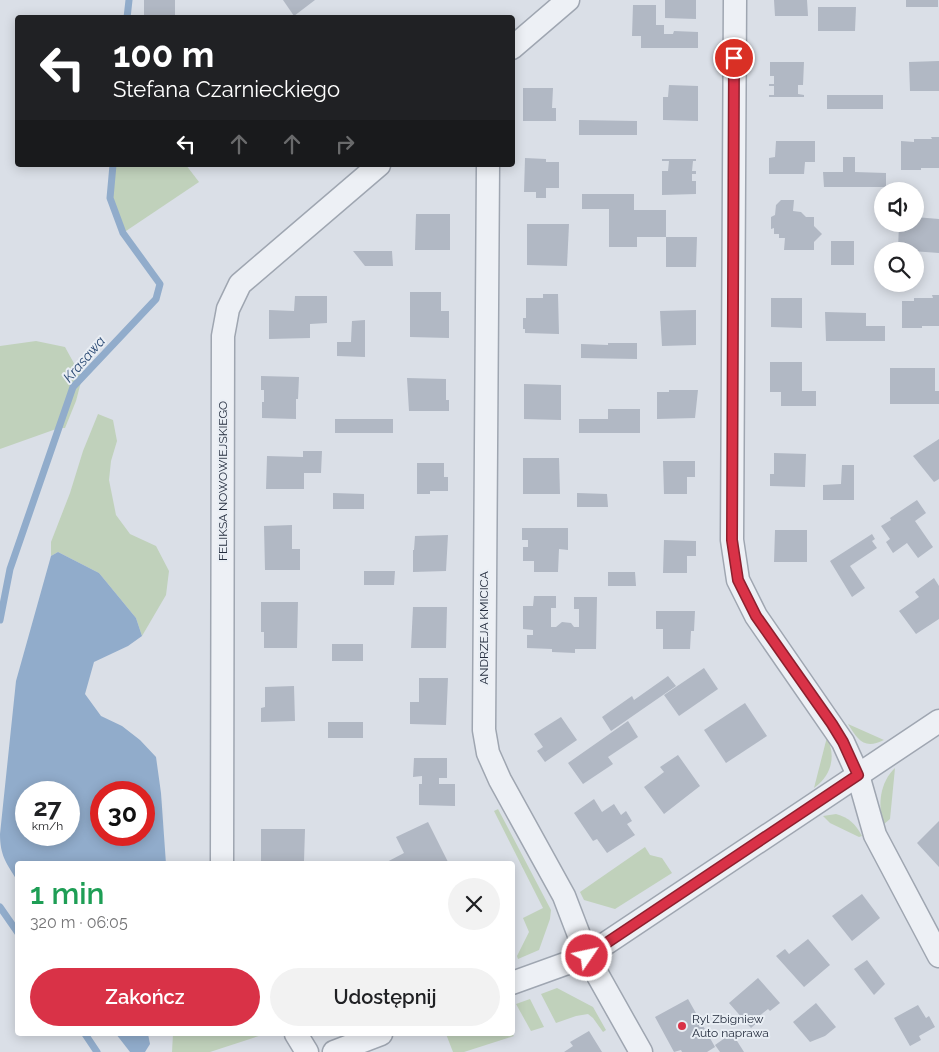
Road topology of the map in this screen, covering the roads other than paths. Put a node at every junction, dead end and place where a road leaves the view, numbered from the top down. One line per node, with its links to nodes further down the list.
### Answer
1 (568, 0): 3 (street)
2 (734, 0): 7 (street)
3 (515, 45)
4 (377, 167): 8 (street, FELIKSA NOWOWIEJSKIEGO)
5 (488, 167): 9 (street, ANDRZEJA KMICICA)
6 (939, 721): 7 (street)
7 (858, 775): 9 (street); 10 (street)
8 (222, 861)
9 (587, 956): 11 (street); 16 (street, ANDRZEJA KMICICA)
10 (939, 956)
11 (515, 982)
12 (297, 1036): 14 (street)
13 (376, 1036): 15 (street)
14 (307, 1052)
15 (334, 1052)
16 (641, 1052)

